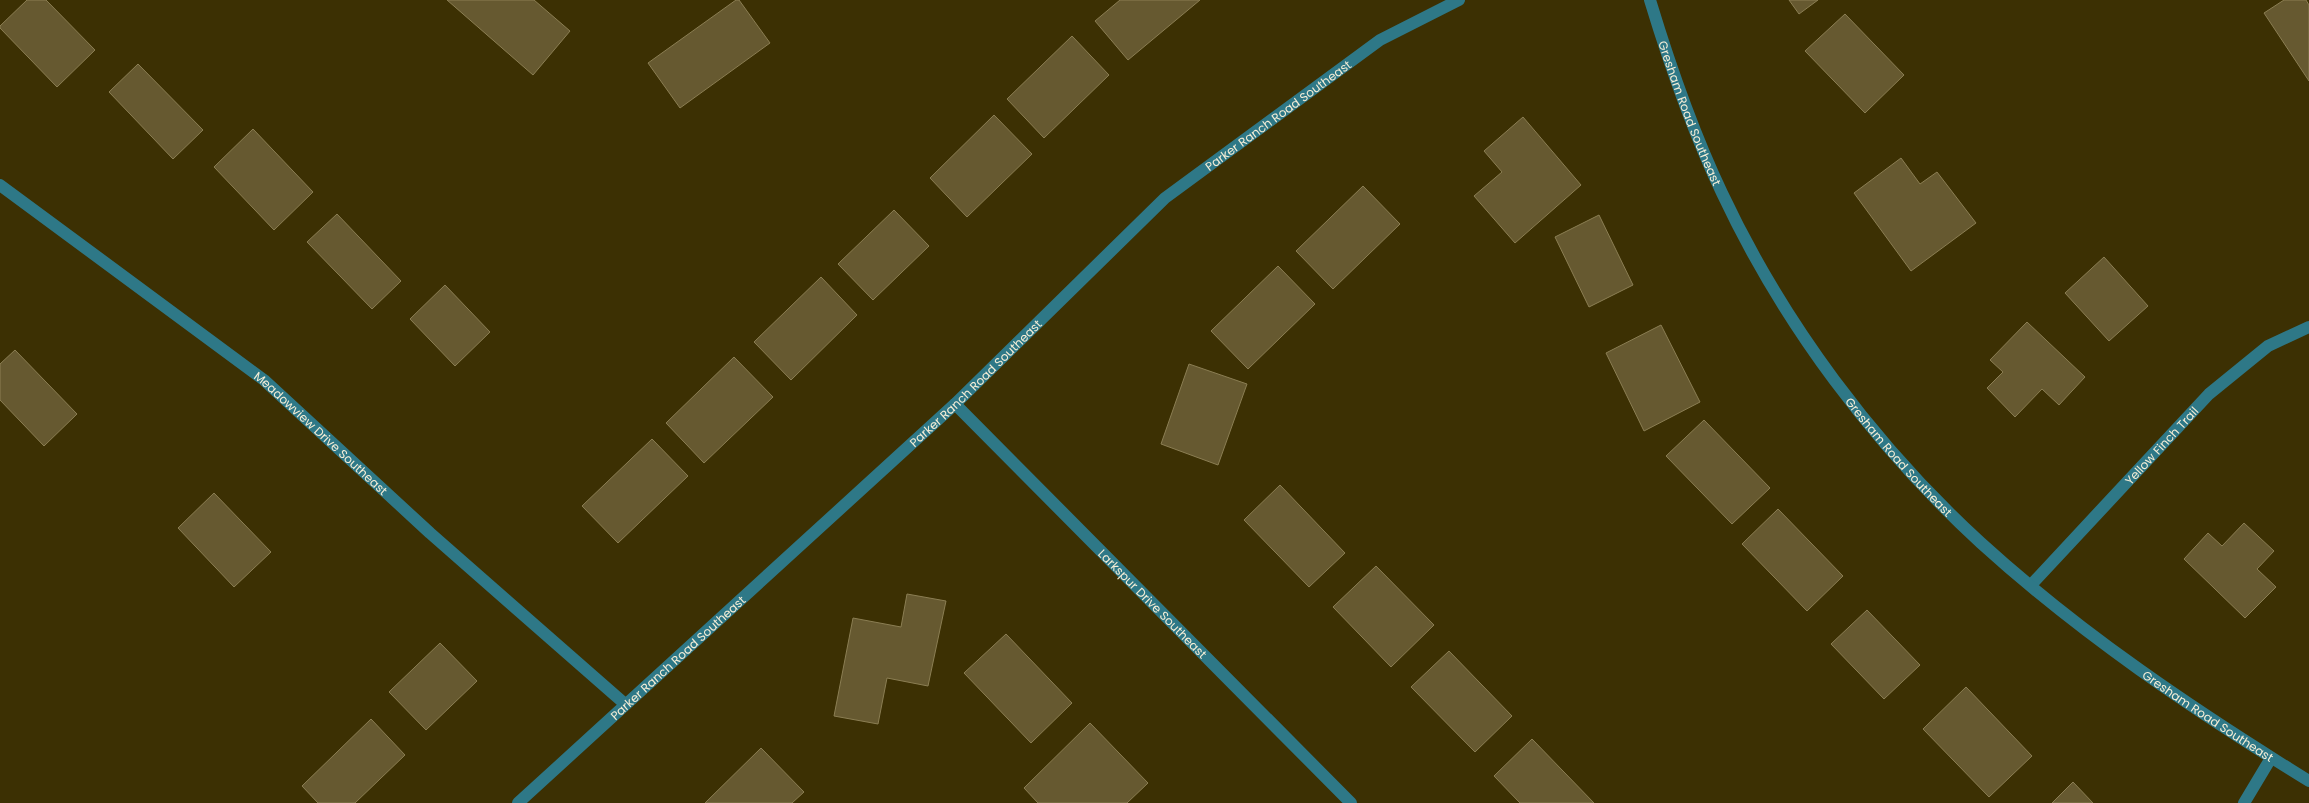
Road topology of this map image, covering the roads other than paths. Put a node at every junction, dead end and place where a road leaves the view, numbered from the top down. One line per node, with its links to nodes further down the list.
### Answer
1 (1459, 0): 5 (street, Parker Ranch Road Southeast)
2 (1650, 0): 6 (street, Gresham Road Southeast)
3 (0, 185): 7 (street, Meadowview Drive Southeast)
4 (2309, 327): 6 (street, Yellow Finch Trail)
5 (955, 404): 7 (street, Parker Ranch Road Southeast); 11 (street, Larkspur Drive Southeast)
6 (2031, 585): 8 (street, Gresham Road Southeast)
7 (626, 704): 10 (street, Parker Ranch Road Southeast)
8 (2271, 758): 9 (street, Gresham Road Southeast); 12 (street)
9 (2309, 781)
10 (518, 803)
11 (1351, 803)
12 (2244, 803)

